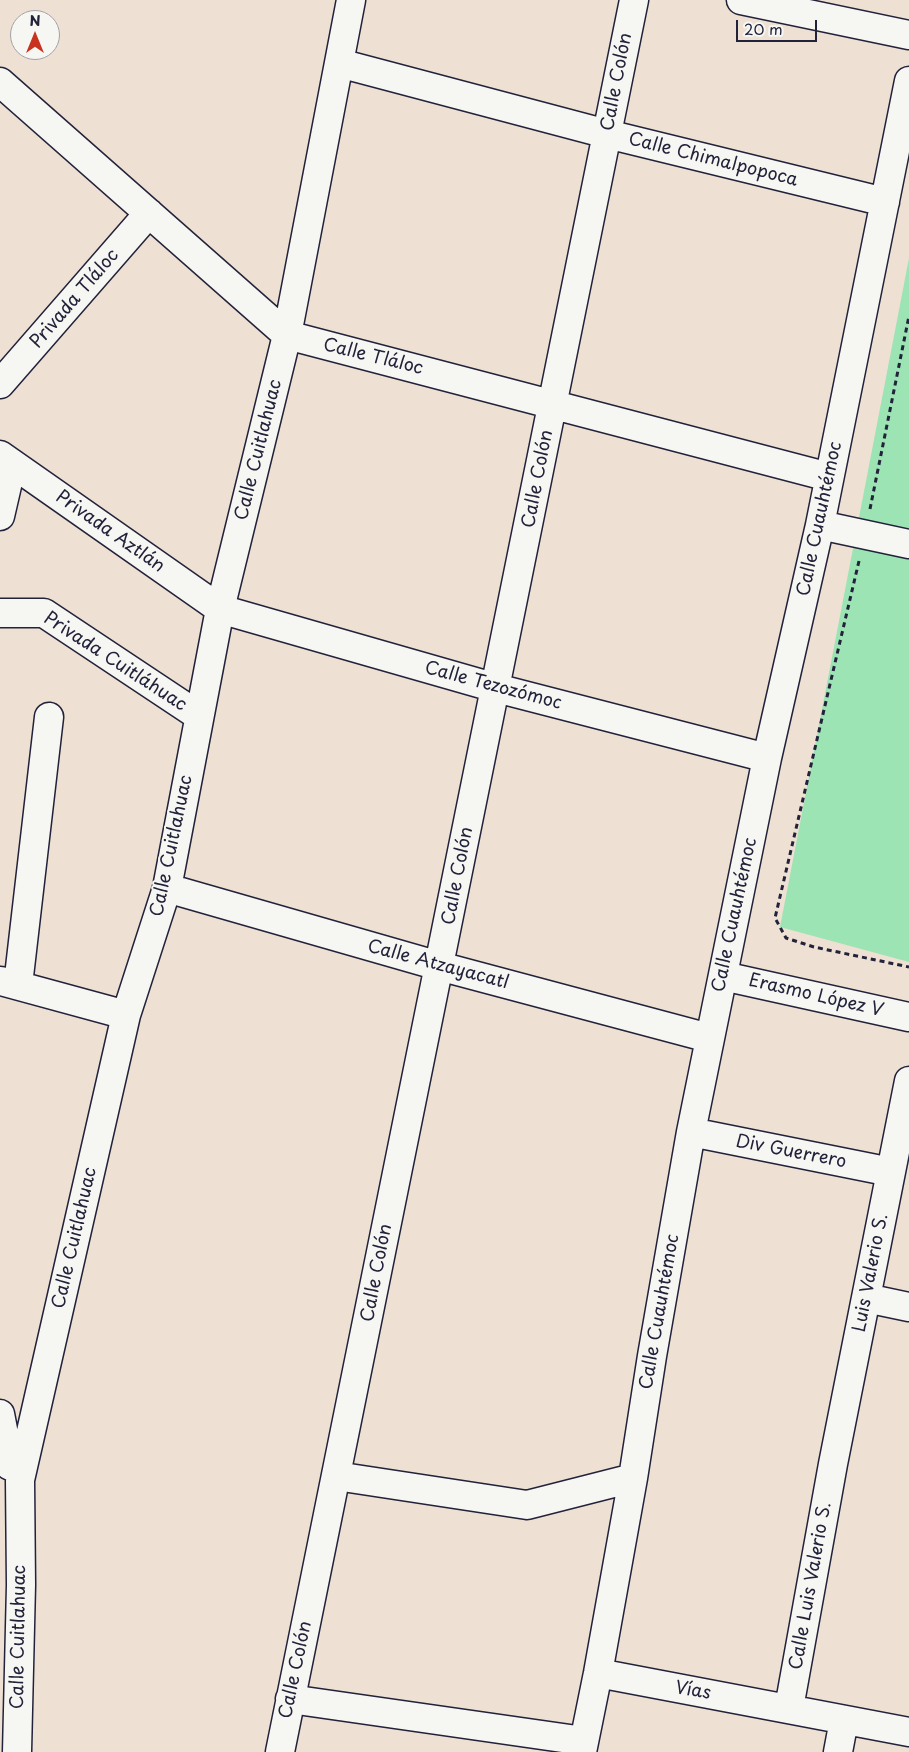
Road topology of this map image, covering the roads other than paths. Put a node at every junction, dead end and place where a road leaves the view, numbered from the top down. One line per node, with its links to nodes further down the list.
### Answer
1 (351, 0): 5 (street, Calle Cuitlahuac)
2 (634, 0): 8 (street, Calle Colón)
3 (741, 0): 4 (street)
4 (909, 36)
5 (338, 63): 8 (street, Calle Chimalpopoca); 11 (street, Calle Cuitlahuac)
6 (909, 81): 9 (street, Calle Cuauhtémoc)
7 (0, 82): 10 (street, Calle Tláloc)
8 (607, 134): 9 (street, Calle Chimalpopoca); 13 (street, Calle Colón)
9 (885, 202): 15 (street, Calle Cuauhtémoc)
10 (149, 213): 11 (street, Calle Tláloc); 12 (street, Privada Tláloc)
11 (287, 335): 13 (street, Calle Tláloc); 19 (street, Calle Cuitlahuac)
12 (0, 384)
13 (553, 404): 15 (street, Calle Tláloc); 21 (street, Calle Colón)
14 (6, 460): 16 (street); 19 (street, Privada Aztlán)
15 (829, 477): 17 (street, Calle Cuauhtémoc)
16 (0, 516)
17 (820, 525): 18 (street); 24 (street, Calle Cuauhtémoc)
18 (909, 544)
19 (220, 609): 21 (street, Calle Tezozómoc); 22 (street, Calle Cuitlahuac)
20 (0, 614): 22 (street, Privada Cuitláhuac)
21 (496, 688): 24 (street, Calle Tezozómoc); 26 (street, Calle Colón)
22 (199, 716): 25 (street, Calle Cuitlahuac)
23 (49, 717): 28 (street)
24 (767, 758): 27 (street, Calle Cuauhtémoc)
25 (167, 888): 26 (street, Calle Atzayacatl); 29 (street, Calle Cuitlahuac)
26 (439, 966): 31 (street, Calle Atzayacatl); 40 (street, Calle Colón)
27 (722, 976): 30 (street, Erasmo López V); 31 (street, Calle Cuauhtémoc)
28 (9, 983): 29 (street)
29 (126, 1015): 39 (street, Calle Cuitlahuac)
30 (909, 1017)
31 (709, 1038): 33 (street, Calle Cuauhtémoc)
32 (909, 1081): 34 (street, Luis Valerio S.)
33 (691, 1132): 34 (street, Div Guerrero); 41 (street, Calle Cuauhtémoc)
34 (891, 1172): 35 (street, Luis Valerio S.)
35 (866, 1298): 36 (street); 38 (street, Luis Valerio S.)
36 (909, 1307)
37 (0, 1414): 39 (street)
38 (833, 1464): 44 (street, Calle Luis Valerio S.)
39 (10, 1468): 48 (street, Calle Cuitlahuac)
40 (336, 1476): 41 (street); 43 (street, Calle Colón)
41 (633, 1478): 42 (street, Calle Cuauhtémoc)
42 (598, 1673): 44 (street, Vías); 47 (street, Calle Cuauhtémoc)
43 (290, 1699): 47 (street); 49 (street, Calle Colón)
44 (788, 1708): 45 (street, Vías)
45 (844, 1720): 46 (street, Vías); 50 (street)
46 (909, 1732)
47 (583, 1746)
48 (17, 1752)
49 (280, 1752)
50 (838, 1752)

